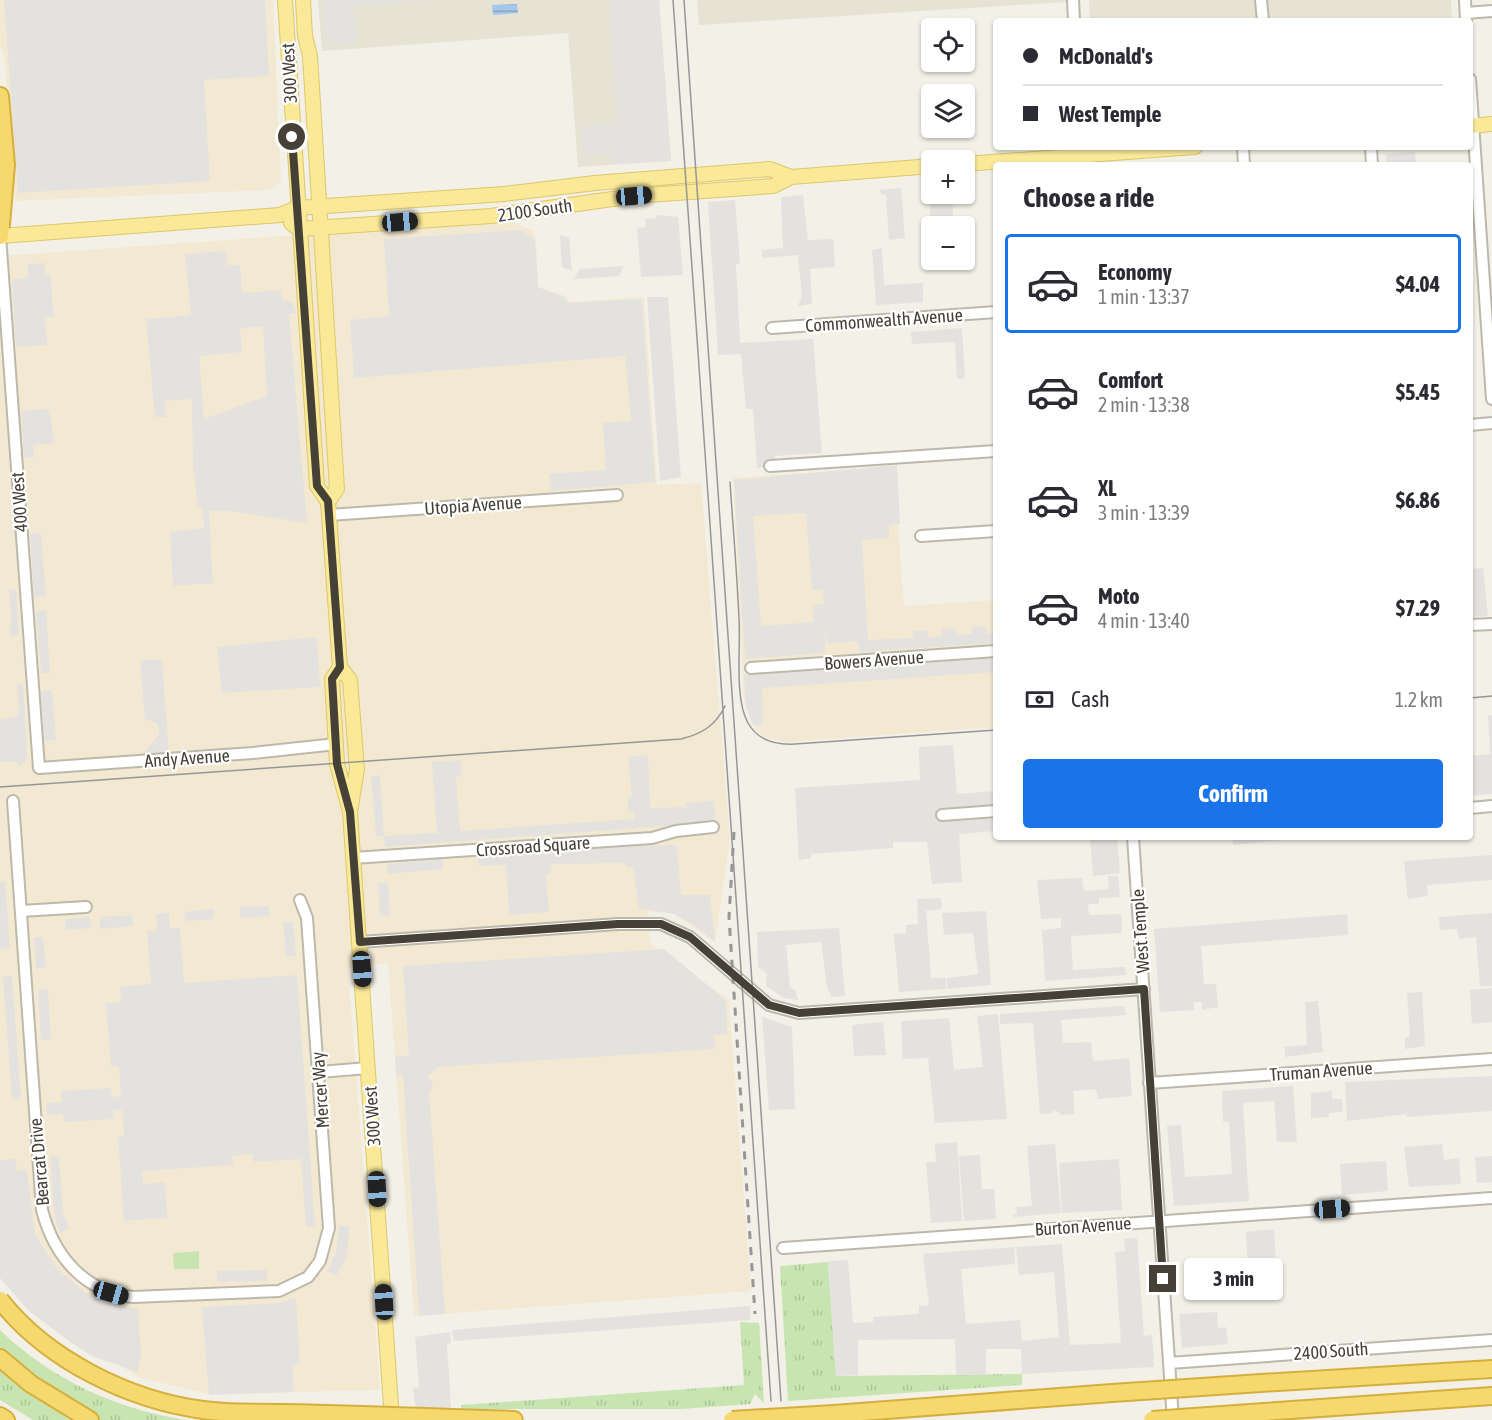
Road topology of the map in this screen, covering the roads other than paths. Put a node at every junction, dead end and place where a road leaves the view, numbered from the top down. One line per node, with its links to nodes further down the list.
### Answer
1 (285, 0): 22 (main road, 300 West)
2 (303, 0): 21 (main road, 300 West)
3 (1073, 0): 8 (street)
4 (1261, 0): 9 (street)
5 (1465, 0): 7 (street)
6 (1492, 11): 7 (street)
7 (1466, 17)
8 (1074, 18)
9 (1263, 18)
10 (0, 96): 26 (highway)
11 (1492, 124): 12 (main road)
12 (1473, 126)
13 (1473, 140): 29 (street)
14 (1158, 150): 15 (main road)
15 (1084, 156): 17 (main road)
16 (993, 162): 18 (main road)
17 (994, 162)
18 (975, 163)
19 (921, 167): 20 (main road, 2100 South)
20 (791, 177): 21 (main road, 2100 South); 24 (main road, 2100 South)
21 (320, 206): 22 (main road, 2100 South); 24 (main road, 300 West)
22 (297, 208): 23 (main road, 2100 South); 25 (main road, 300 West)
23 (280, 215): 25 (main road); 26 (main road, 2100 South)
24 (320, 228): 25 (main road, 2100 South); 35 (main road, 300 West)
25 (298, 229): 35 (main road, 300 West)
26 (0, 236): 44 (street, 400 West)
27 (993, 312): 28 (street, Commonwealth Avenue)
28 (772, 328)
29 (1492, 399)
30 (1492, 423): 31 (street)
31 (1473, 425)
32 (993, 451): 33 (street)
33 (770, 466)
34 (617, 495): 35 (street, Utopia Avenue)
35 (329, 508): 41 (main road, 300 West)
36 (993, 531): 37 (street)
37 (921, 536)
38 (1492, 624): 39 (street)
39 (1473, 625)
40 (993, 651): 42 (street, Bowers Avenue)
41 (340, 667): 43 (main road, 300 West); 49 (main road, 300 West)
42 (751, 668)
43 (336, 744): 44 (street, Andy Avenue); 49 (main road, 300 West)
44 (39, 768)
45 (13, 801): 56 (street, Bearcat Drive)
46 (1492, 806): 47 (street)
47 (1473, 808)
48 (993, 811): 50 (street)
49 (350, 812): 53 (main road, 300 West)
50 (942, 815)
51 (713, 827): 53 (street, Crossroad Square)
52 (1133, 840): 58 (street, West Temple)
53 (353, 858): 57 (main road, 300 West)
54 (300, 900): 61 (street, Mercer Way)
55 (86, 907): 56 (street)
56 (21, 911): 66 (street, Bearcat Drive)
57 (360, 942): 58 (street); 60 (main road, 300 West)
58 (1144, 989): 62 (street, West Temple)
59 (1492, 1059): 62 (street, Truman Avenue)
60 (368, 1068): 61 (street); 78 (main road, 300 West)
61 (319, 1072): 66 (street, Mercer Way)
62 (1149, 1083): 64 (street, West Temple)
63 (1492, 1198): 64 (street, Burton Avenue)
64 (1159, 1221): 65 (street, Burton Avenue); 71 (street, West Temple)
65 (783, 1248)
66 (308, 1277)
67 (0, 1300): 79 (highway, bridge)
68 (1492, 1340): 71 (street, 2400 South)
69 (0, 1358): 77 (highway)
70 (1492, 1361): 73 (highway)
71 (1169, 1363): 82 (street, West Temple)
72 (1492, 1369): 73 (highway)
73 (1425, 1371): 80 (highway, bridge)
74 (1492, 1396): 81 (highway, bridge)
75 (0, 1416): 76 (highway)
76 (6, 1420)
77 (90, 1420)
78 (392, 1420)
79 (514, 1420)
80 (732, 1420)
81 (1152, 1420)
82 (1173, 1420)

